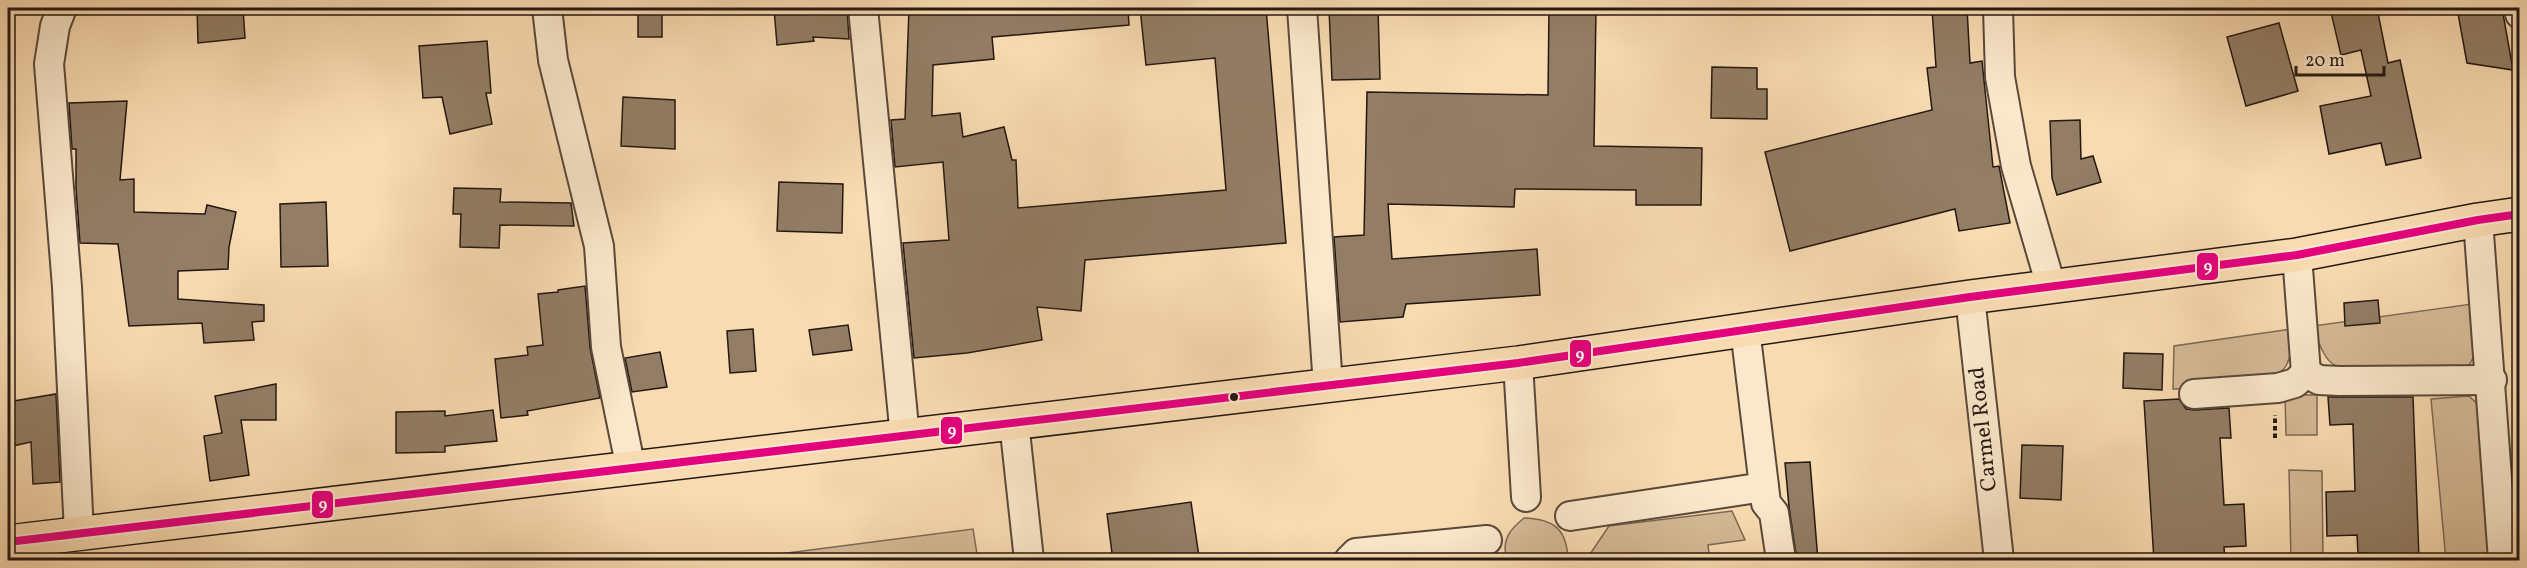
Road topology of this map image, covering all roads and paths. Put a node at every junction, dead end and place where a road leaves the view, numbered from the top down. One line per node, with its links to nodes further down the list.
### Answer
1 (62, 8): 27 (street)
2 (547, 8): 23 (street)
3 (863, 8): 21 (street)
4 (1302, 8): 17 (street)
5 (1998, 8): 11 (street)
6 (2519, 8): 7 (street)
7 (2520, 14)
8 (2520, 214): 9 (highway)
9 (2478, 220): 10 (highway); 16 (street)
10 (2297, 255): 11 (highway); 15 (street)
11 (2051, 286): 12 (highway)
12 (1970, 297): 13 (highway); 33 (street, Carmel Road)
13 (1745, 328): 14 (highway); 24 (street)
14 (1518, 363): 17 (highway); 25 (street)
15 (2306, 373): 16 (street); 18 (street)
16 (2492, 380): 34 (street)
17 (1328, 386): 20 (highway)
18 (2194, 394)
19 (2275, 411): 22 (path)
20 (1014, 422): 21 (highway); 30 (street)
21 (905, 437): 23 (highway)
22 (2275, 438)
23 (631, 469): 27 (highway)
24 (1765, 495): 26 (street); 32 (street)
25 (1526, 498)
26 (1570, 516)
27 (79, 533): 29 (highway)
28 (1487, 540): 31 (street)
29 (8, 542)
30 (1029, 561)
31 (1349, 561)
32 (1780, 561)
33 (1999, 561)
34 (2503, 561)

